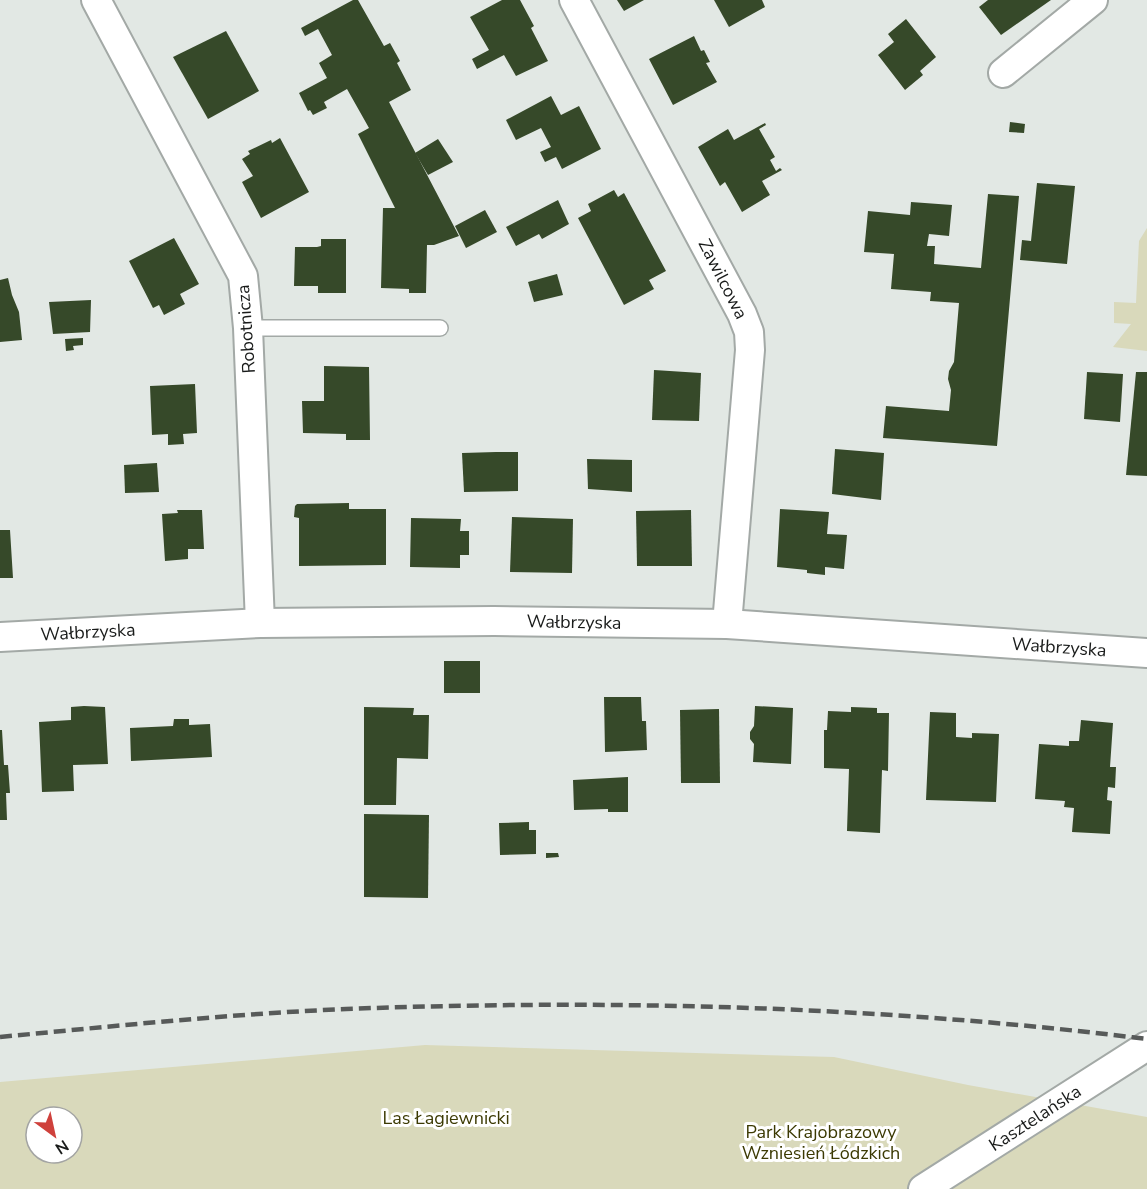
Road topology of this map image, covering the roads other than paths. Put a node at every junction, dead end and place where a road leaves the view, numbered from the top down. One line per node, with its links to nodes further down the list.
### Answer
1 (96, 0): 5 (street, Robotnicza)
2 (574, 0): 8 (street, Zawilcowa)
3 (1093, 0): 4 (street)
4 (1003, 73)
5 (248, 328): 6 (lane); 7 (street, Robotnicza)
6 (440, 328)
7 (260, 623): 8 (street, Wałbrzyska); 9 (street, Wałbrzyska)
8 (727, 624): 10 (street, Wałbrzyska)
9 (0, 637)
10 (1147, 653)
11 (1147, 1046): 12 (street, Kasztelańska)
12 (923, 1189)

